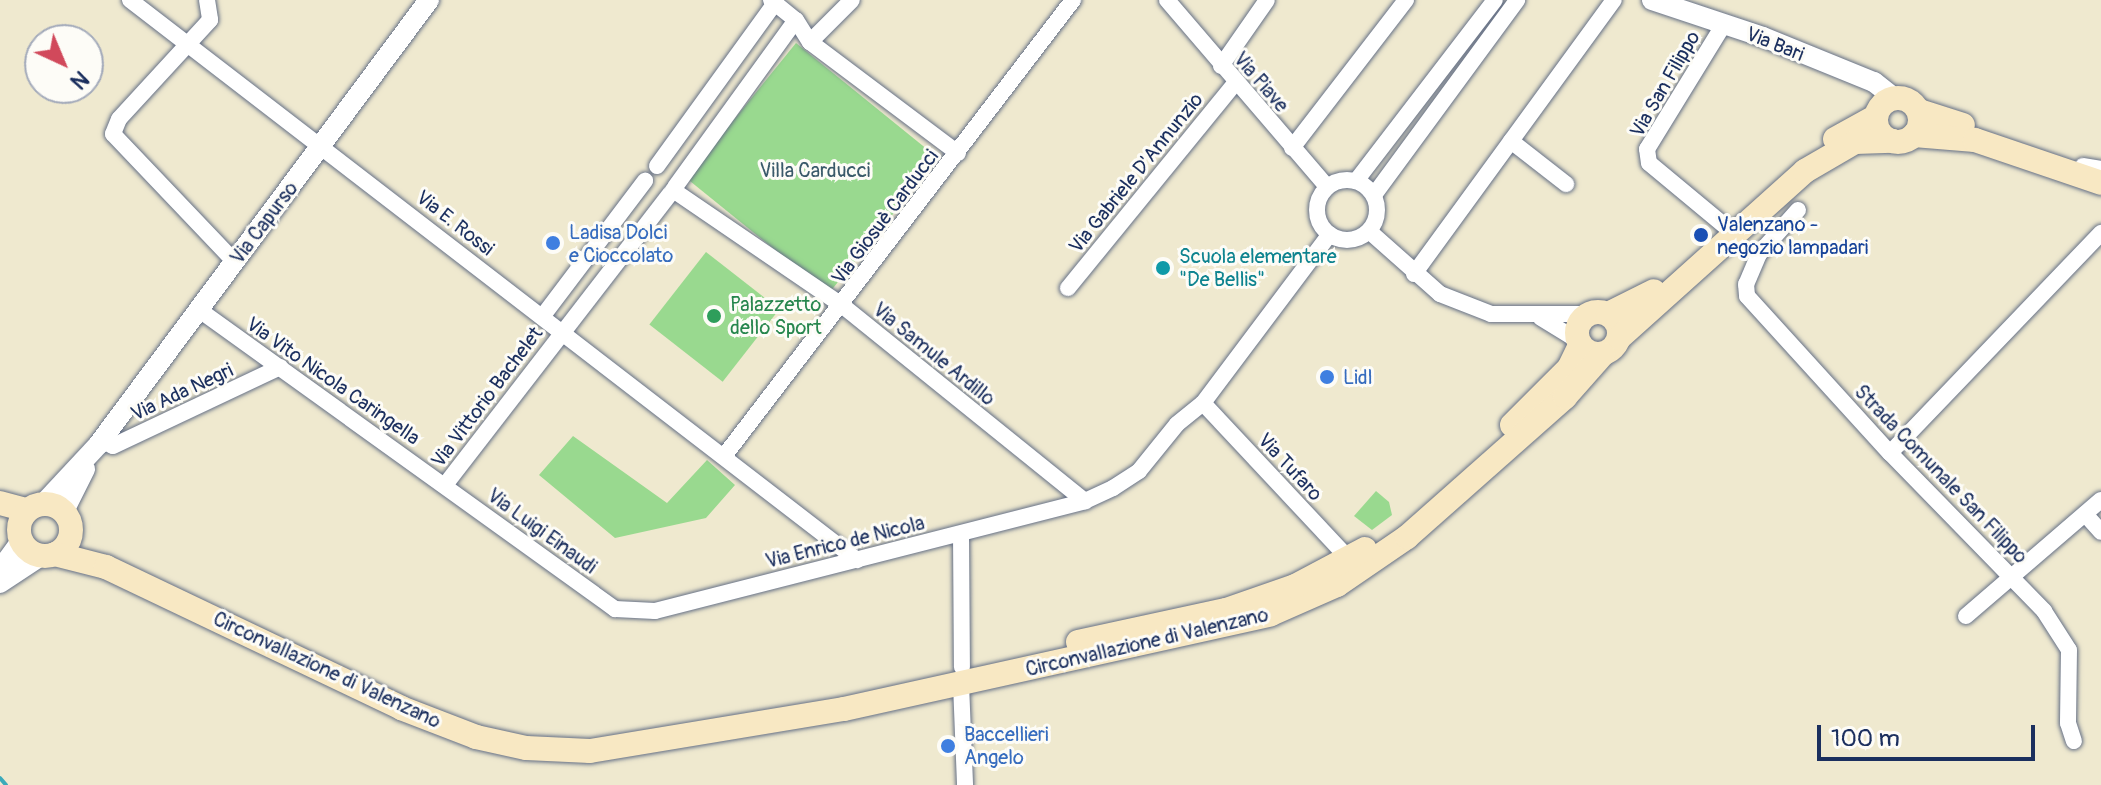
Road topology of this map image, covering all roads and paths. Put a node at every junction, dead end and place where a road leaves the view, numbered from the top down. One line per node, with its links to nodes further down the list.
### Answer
1 (130, 0): 18 (street, Via E. Rossi)
2 (207, 0): 18 (street)
3 (429, 0): 25 (street, Via Capurso)
4 (852, 0): 17 (street)
5 (1073, 0): 27 (street, Via Giosuè Carducci)
6 (1167, 0): 20 (street, Via Piave)
7 (1267, 0): 20 (street)
8 (1406, 0): 26 (street)
9 (1495, 0): 31 (street)
10 (1517, 0): 36 (street)
11 (1614, 0): 24 (street)
12 (1652, 0): 15 (street, Via Bari)
13 (773, 2): 14 (street); 16 (street)
14 (796, 20): 17 (street); 19 (street, Via Vittorio Bachelet)
15 (1724, 24): 22 (street, Via Bari); 38 (street, Via San Filippo)
16 (747, 41): 19 (street); 28 (street)
17 (810, 42): 27 (street)
18 (189, 44): 25 (street, Via E. Rossi); 43 (street)
19 (768, 57): 35 (street, Via Vittorio Bachelet)
20 (1221, 66): 21 (street, Via Piave)
21 (1235, 83): 26 (street, Via Piave); 46 (street, Via Gabriele D'Annunzio)
22 (1882, 108): 23 (main road); 23 (main road); 38 (main road, Circonvallazione di Valenzano)
23 (1908, 129): 29 (main road); 32 (main road); 38 (main road, Circonvallazione di Valenzano)
24 (1511, 141): 33 (street); 44 (street)
25 (323, 144): 43 (street, Via Capurso); 51 (street, Via E. Rossi)
26 (1292, 148): 34 (street, Via Piave)
27 (958, 153): 48 (street, Via Giosuè Carducci)
28 (657, 166): 30 (street); 35 (street)
29 (2095, 169)
30 (645, 181): 35 (street); 45 (street)
31 (1356, 181): 34 (street); 36 (street)
32 (2101, 183)
33 (1566, 184)
34 (1327, 187): 41 (street)
35 (673, 190): 47 (street, Via Vittorio Bachelet); 48 (street, Via Samule Ardillo)
36 (1374, 195): 39 (street)
37 (1798, 210): 42 (street, Strada Comunale San Filippo)
38 (1731, 228): 42 (street); 50 (main road, Circonvallazione di Valenzano); 55 (main road, Circonvallazione di Valenzano)
39 (1369, 231): 41 (street); 44 (street)
40 (2101, 233): 59 (street)
41 (1330, 234): 57 (street, Via Enrico de Nicola)
42 (1759, 254): 59 (street, Strada Comunale San Filippo)
43 (235, 262): 49 (street, Via Capurso)
44 (1414, 274): 52 (street)
45 (566, 285): 47 (street); 51 (street)
46 (1068, 288)
47 (586, 300): 53 (street, Via Vittorio Bachelet)
48 (843, 306): 60 (street, Via Giosuè Carducci); 63 (street, Via Samule Ardillo)
49 (198, 309): 56 (street, Via Vito Nicola Caringella); 58 (street, Via Capurso)
50 (1598, 314): 52 (street); 54 (main road, Circonvallazione di Valenzano); 55 (main road)
51 (542, 317): 53 (street, Via E. Rossi)
52 (1541, 318): 54 (street)
53 (561, 333): 60 (street, Via E. Rossi); 61 (street, Via Vittorio Bachelet)
54 (1579, 342): 55 (main road); 71 (main road, Circonvallazione di Valenzano)
55 (1611, 346): 79 (main road, Circonvallazione di Valenzano)
56 (280, 367): 58 (street, Via Ada Negri); 61 (street, Via Vito Nicola Caringella)
57 (1203, 403): 63 (street, Via Enrico de Nicola); 71 (street, Via Tufaro)
58 (100, 442): 65 (street, Via Capurso)
59 (1890, 453): 75 (street, Strada Comunale San Filippo)
60 (725, 455): 72 (street, Via E. Rossi)
61 (445, 485): 77 (street, Via Luigi Einaudi)
62 (2101, 500): 66 (street)
63 (1085, 501): 69 (street, Via Enrico de Nicola)
64 (0, 503): 65 (main road)
65 (52, 514): 67 (main road); 70 (main road); 73 (main road, Circonvallazione di Valenzano)
66 (2085, 514): 68 (street); 75 (street)
67 (13, 532): 70 (main road); 74 (street)
68 (2101, 532)
69 (961, 534): 72 (street, Via Enrico de Nicola); 79 (street)
70 (48, 555): 73 (main road, Circonvallazione di Valenzano); 76 (street)
71 (1349, 559): 79 (main road, Circonvallazione di Valenzano)
72 (857, 560): 77 (street, Via Enrico de Nicola)
73 (106, 567): 79 (main road, Circonvallazione di Valenzano)
74 (0, 570)
75 (2012, 576): 78 (street); 80 (street, Strada Comunale San Filippo)
76 (0, 583)
77 (615, 609)
78 (1966, 616)
79 (962, 675): 81 (street)
80 (2074, 741)
81 (965, 785)

